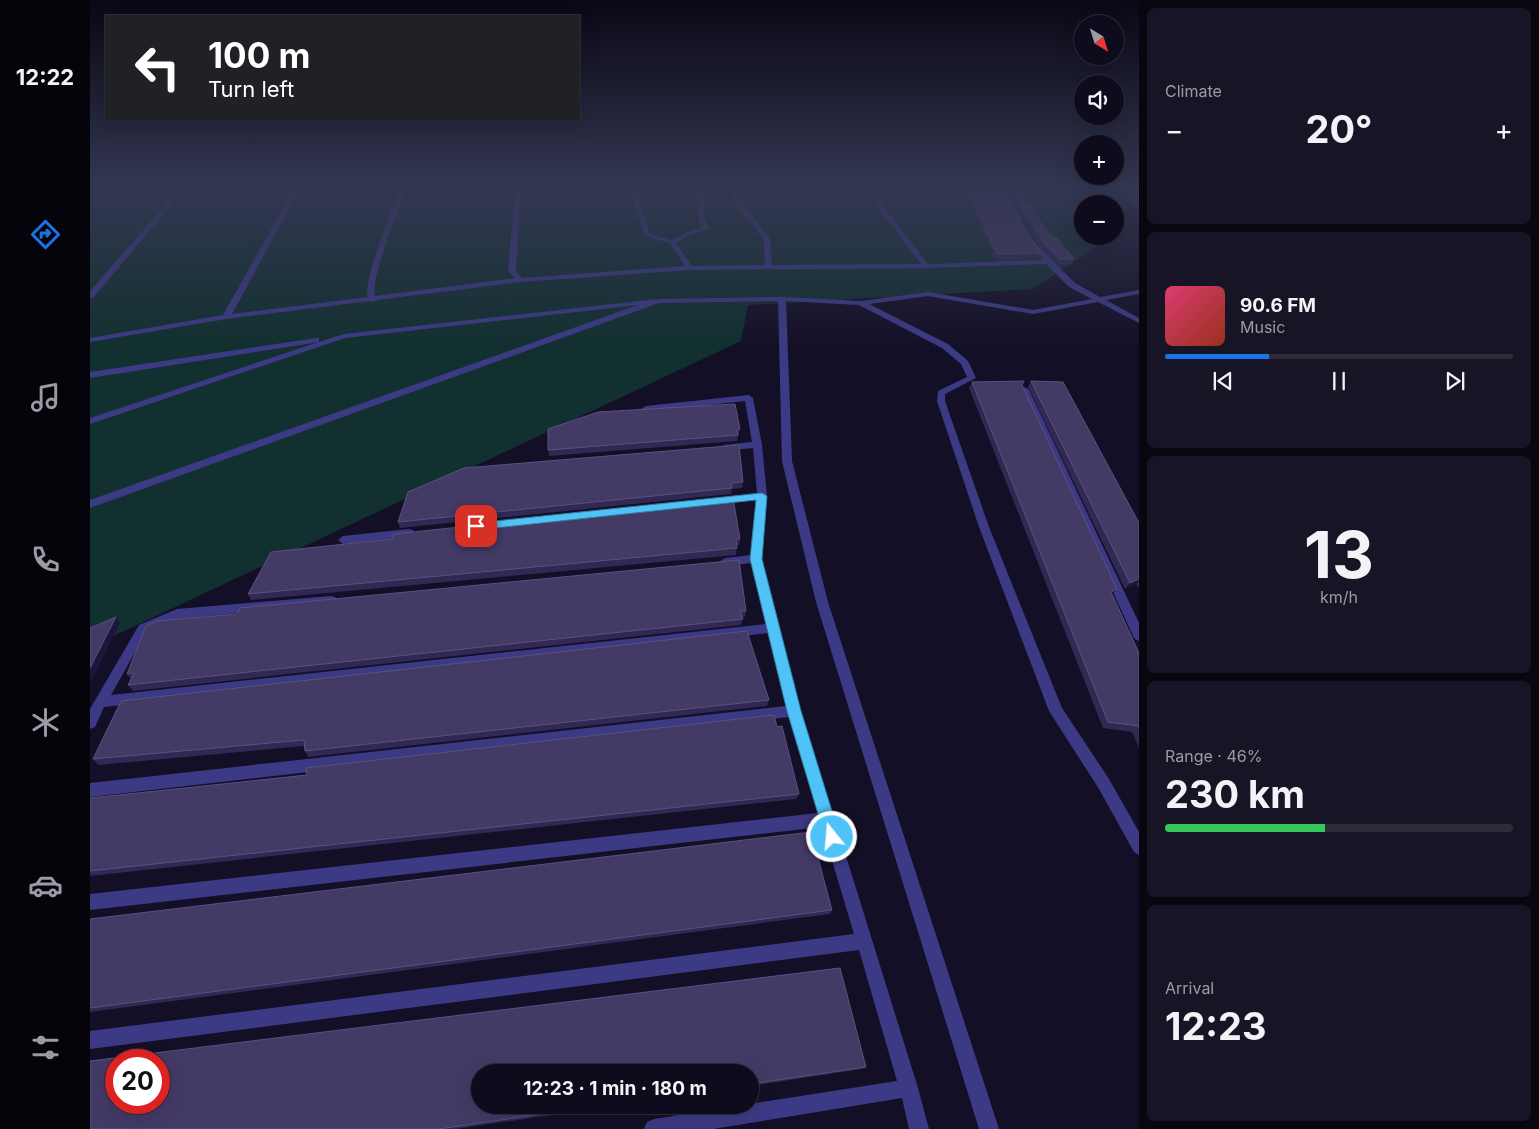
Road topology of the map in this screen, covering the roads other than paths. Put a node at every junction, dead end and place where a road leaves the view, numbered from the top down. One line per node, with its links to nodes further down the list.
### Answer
1 (136, 242): 15 (lane)
2 (267, 242): 21 (lane)
3 (384, 242): 17 (lane)
4 (513, 242): 13 (lane)
5 (672, 242): 12 (lane)
6 (767, 242): 11 (lane)
7 (908, 242): 10 (lane)
8 (1032, 242): 9 (lane)
9 (1048, 262): 10 (lane); 19 (lane)
10 (926, 266): 11 (lane)
11 (769, 267): 12 (lane)
12 (690, 268): 13 (lane)
13 (520, 280): 17 (lane)
14 (1139, 292): 19 (lane)
15 (90, 296)
16 (782, 299): 18 (lane); 20 (lane); 53 (lane)
17 (373, 300): 21 (lane)
18 (658, 300): 23 (lane); 33 (lane)
19 (1099, 300): 20 (lane); 22 (lane)
20 (861, 303): 46 (lane)
21 (226, 317): 24 (lane)
22 (1139, 321)
23 (344, 336): 25 (lane); 28 (lane)
24 (90, 340)
25 (90, 375)
26 (1025, 390): 40 (lane)
27 (646, 409): 29 (lane)
28 (90, 421)
29 (757, 445): 30 (lane); 31 (lane)
30 (709, 449)
31 (762, 496): 32 (lane); 36 (lane)
32 (703, 502)
33 (90, 504)
34 (420, 532): 35 (lane)
35 (342, 540)
36 (756, 559): 37 (lane); 39 (lane)
37 (717, 563)
38 (344, 598): 41 (lane)
39 (772, 628): 41 (lane); 42 (lane)
40 (1139, 636)
41 (100, 702): 43 (lane)
42 (794, 711): 44 (lane); 45 (lane)
43 (90, 723)
44 (90, 790)
45 (827, 819): 47 (lane); 48 (lane)
46 (1139, 847)
47 (90, 902)
48 (864, 941): 49 (lane); 50 (lane)
49 (90, 1040)
50 (909, 1088): 51 (lane); 52 (lane)
51 (654, 1129)
52 (919, 1129)
53 (989, 1129)

